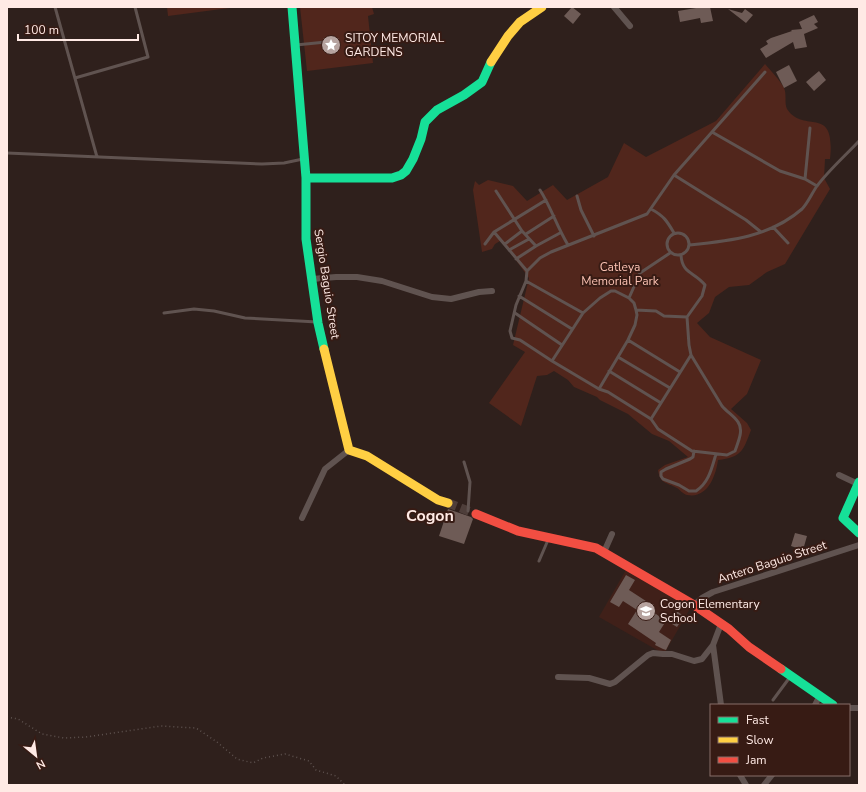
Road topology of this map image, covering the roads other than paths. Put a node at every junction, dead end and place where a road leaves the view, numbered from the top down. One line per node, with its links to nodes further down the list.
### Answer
1 (55, 7): 10 (lane)
2 (135, 7): 10 (lane)
3 (292, 7): 8 (street, Sergio Baguio Street)
4 (542, 7): 18 (street)
5 (614, 7): 6 (street)
6 (630, 26)
7 (336, 41): 8 (lane)
8 (296, 45): 16 (street, Sergio Baguio Street)
9 (765, 72): 12 (lane)
10 (75, 78): 15 (lane)
11 (810, 128): 19 (lane)
12 (712, 132): 17 (lane); 19 (lane)
13 (859, 141): 20 (lane)
14 (7, 153): 15 (lane)
15 (97, 157): 16 (lane)
16 (305, 158): 18 (street, Sergio Baguio Street)
17 (674, 175): 25 (lane); 31 (lane)
18 (306, 178): 48 (street, Sergio Baguio Street)
19 (805, 179): 20 (lane)
20 (817, 186): 28 (lane)
21 (540, 190): 24 (lane)
22 (496, 191): 27 (lane)
23 (578, 196): 35 (lane)
24 (546, 200): 26 (lane); 27 (lane)
25 (651, 209): 33 (lane); 35 (lane)
26 (554, 216): 32 (lane); 34 (lane)
27 (515, 219): 29 (lane); 30 (lane)
28 (773, 227): 31 (lane); 37 (lane)
29 (522, 231): 34 (lane); 39 (lane)
30 (494, 232): 38 (lane); 39 (lane)
31 (762, 232): 41 (lane)
32 (560, 233): 40 (lane); 42 (lane)
33 (674, 233): 41 (lane); 44 (lane)
34 (526, 234): 36 (lane)
35 (594, 236): 40 (lane)
36 (529, 239): 42 (lane); 43 (lane)
37 (788, 243)
38 (485, 244)
39 (505, 244): 43 (lane)
40 (568, 245): 47 (lane)
41 (689, 245): 45 (lane)
42 (536, 246): 46 (lane)
43 (509, 250): 46 (lane)
44 (670, 252): 45 (lane); 52 (lane)
45 (681, 255): 57 (lane)
46 (516, 260): 47 (lane)
47 (527, 271): 49 (lane)
48 (312, 279): 50 (street); 58 (street, Sergio Baguio Street)
49 (526, 281): 51 (lane); 56 (lane)
50 (492, 291)
51 (519, 296): 55 (lane); 59 (lane)
52 (629, 298): 53 (lane); 56 (lane)
53 (636, 310): 57 (lane); 60 (lane)
54 (164, 313): 58 (lane)
55 (515, 313): 61 (lane); 64 (lane)
56 (583, 313): 59 (lane)
57 (687, 317): 62 (lane)
58 (318, 323): 71 (street, Sergio Baguio Street)
59 (572, 329): 61 (lane)
60 (628, 340): 63 (lane); 66 (lane)
61 (562, 345): 64 (lane)
62 (692, 355): 66 (lane); 73 (lane)
63 (618, 357): 65 (lane); 67 (lane)
64 (552, 361): 68 (lane)
65 (609, 371): 68 (lane); 69 (lane)
66 (680, 372): 67 (lane)
67 (670, 388): 69 (lane)
68 (599, 389): 70 (lane)
69 (661, 403): 70 (lane)
70 (651, 419): 72 (lane)
71 (349, 450): 77 (street); 79 (street)
72 (694, 451): 73 (lane); 73 (lane)
73 (716, 454)
74 (464, 462): 78 (lane)
75 (838, 475): 76 (street)
76 (858, 483): 80 (street)
77 (448, 503)
78 (472, 513): 82 (street)
79 (302, 518)
80 (859, 533)
81 (612, 534): 84 (street)
82 (549, 538): 84 (street); 85 (lane)
83 (859, 545): 86 (street, Antero Baguio Street)
84 (604, 552): 86 (street)
85 (539, 561)
86 (694, 605): 87 (street)
87 (721, 624): 88 (street); 89 (street)
88 (713, 645): 90 (street); 93 (street)
89 (791, 675): 91 (street); 92 (lane)
90 (558, 677)
91 (820, 695): 94 (street); 95 (street)
92 (773, 700)
93 (721, 704)
94 (816, 704)
95 (831, 704)
96 (741, 776): 98 (street)
97 (771, 776): 99 (street)
98 (746, 785)
99 (764, 785)

